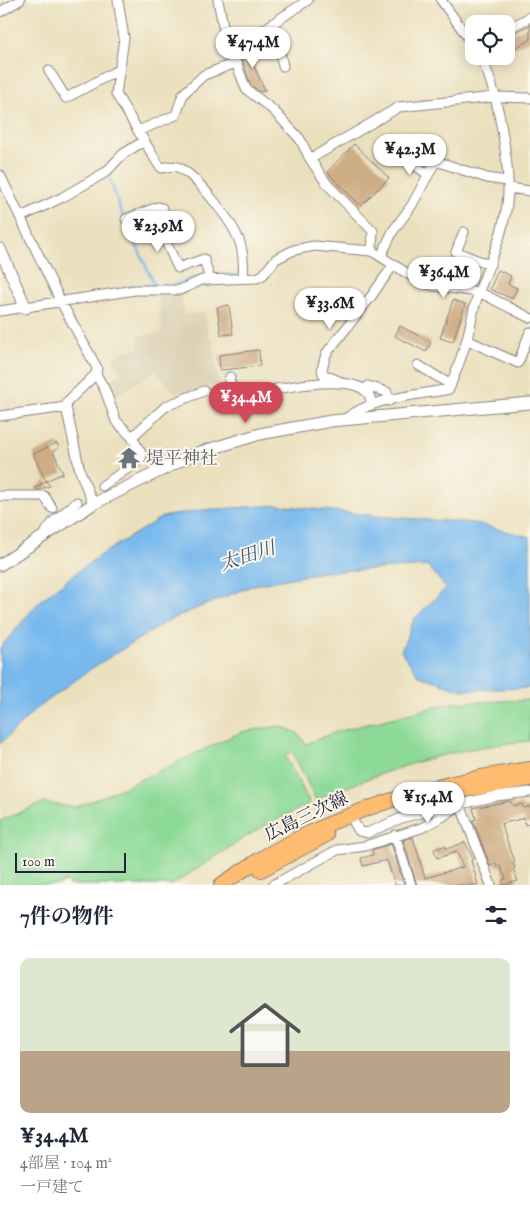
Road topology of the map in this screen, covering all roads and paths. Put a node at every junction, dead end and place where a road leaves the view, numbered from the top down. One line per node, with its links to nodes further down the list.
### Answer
1 (20, 0): 6 (street)
2 (118, 0): 14 (street)
3 (218, 0): 11 (street)
4 (308, 0): 8 (street)
5 (441, 0): 10 (street)
6 (0, 12)
7 (530, 17): 9 (street)
8 (273, 23): 11 (street); 13 (street)
9 (515, 25)
10 (465, 33)
11 (234, 61): 18 (street); 20 (street)
12 (483, 65): 16 (street)
13 (283, 66)
14 (120, 69): 15 (street); 18 (street)
15 (49, 71)
16 (494, 97): 17 (street); 20 (street); 24 (street)
17 (530, 98)
18 (138, 131): 19 (street)
19 (144, 141): 26 (street); 34 (street)
20 (310, 159): 30 (street)
21 (407, 159): 22 (street)
22 (427, 174): 24 (street); 31 (street)
23 (0, 175): 26 (street)
24 (508, 185): 25 (street); 33 (street)
25 (530, 191)
26 (21, 217): 37 (street)
27 (126, 220): 35 (street)
28 (464, 232): 33 (street)
29 (0, 249): 38 (street)
30 (372, 251): 31 (street); 34 (street)
31 (381, 256): 32 (street)
32 (394, 264): 36 (street); 46 (street)
33 (490, 265): 36 (street)
34 (243, 278): 35 (street)
35 (210, 280): 37 (street)
36 (479, 292): 40 (street); 42 (street)
37 (61, 302): 38 (street); 44 (street)
38 (26, 308): 39 (street)
39 (0, 311)
40 (530, 318)
41 (530, 332): 42 (street)
42 (467, 340): 47 (street)
43 (418, 365): 47 (street)
44 (96, 374): 53 (street); 56 (street)
45 (230, 377): 46 (street)
46 (348, 384): 48 (street)
47 (451, 385): 50 (street)
48 (364, 390): 50 (street); 52 (street)
49 (204, 391): 56 (street)
50 (389, 401): 52 (street)
51 (530, 403): 55 (street)
52 (372, 404): 55 (street)
53 (66, 407): 54 (street); 62 (street)
54 (0, 416)
55 (345, 419): 62 (street)
56 (132, 437): 58 (street)
57 (126, 474): 58 (street)
58 (116, 478): 59 (street)
59 (102, 486)
60 (0, 496): 63 (street)
61 (77, 502): 64 (street)
62 (94, 504): 64 (street)
63 (52, 508)
64 (42, 537): 65 (street)
65 (0, 565)
66 (530, 769): 70 (main road, 広島三次線)
67 (530, 779): 70 (main road, 広島三次線)
68 (530, 792): 69 (street)
69 (460, 804): 70 (street); 71 (street); 76 (street)
70 (351, 818): 72 (main road, 広島三次線); 73 (main road, 広島三次線)
71 (395, 835): 74 (street); 75 (street)
72 (221, 885)
73 (238, 885)
74 (273, 885)
75 (410, 885)
76 (491, 885)

